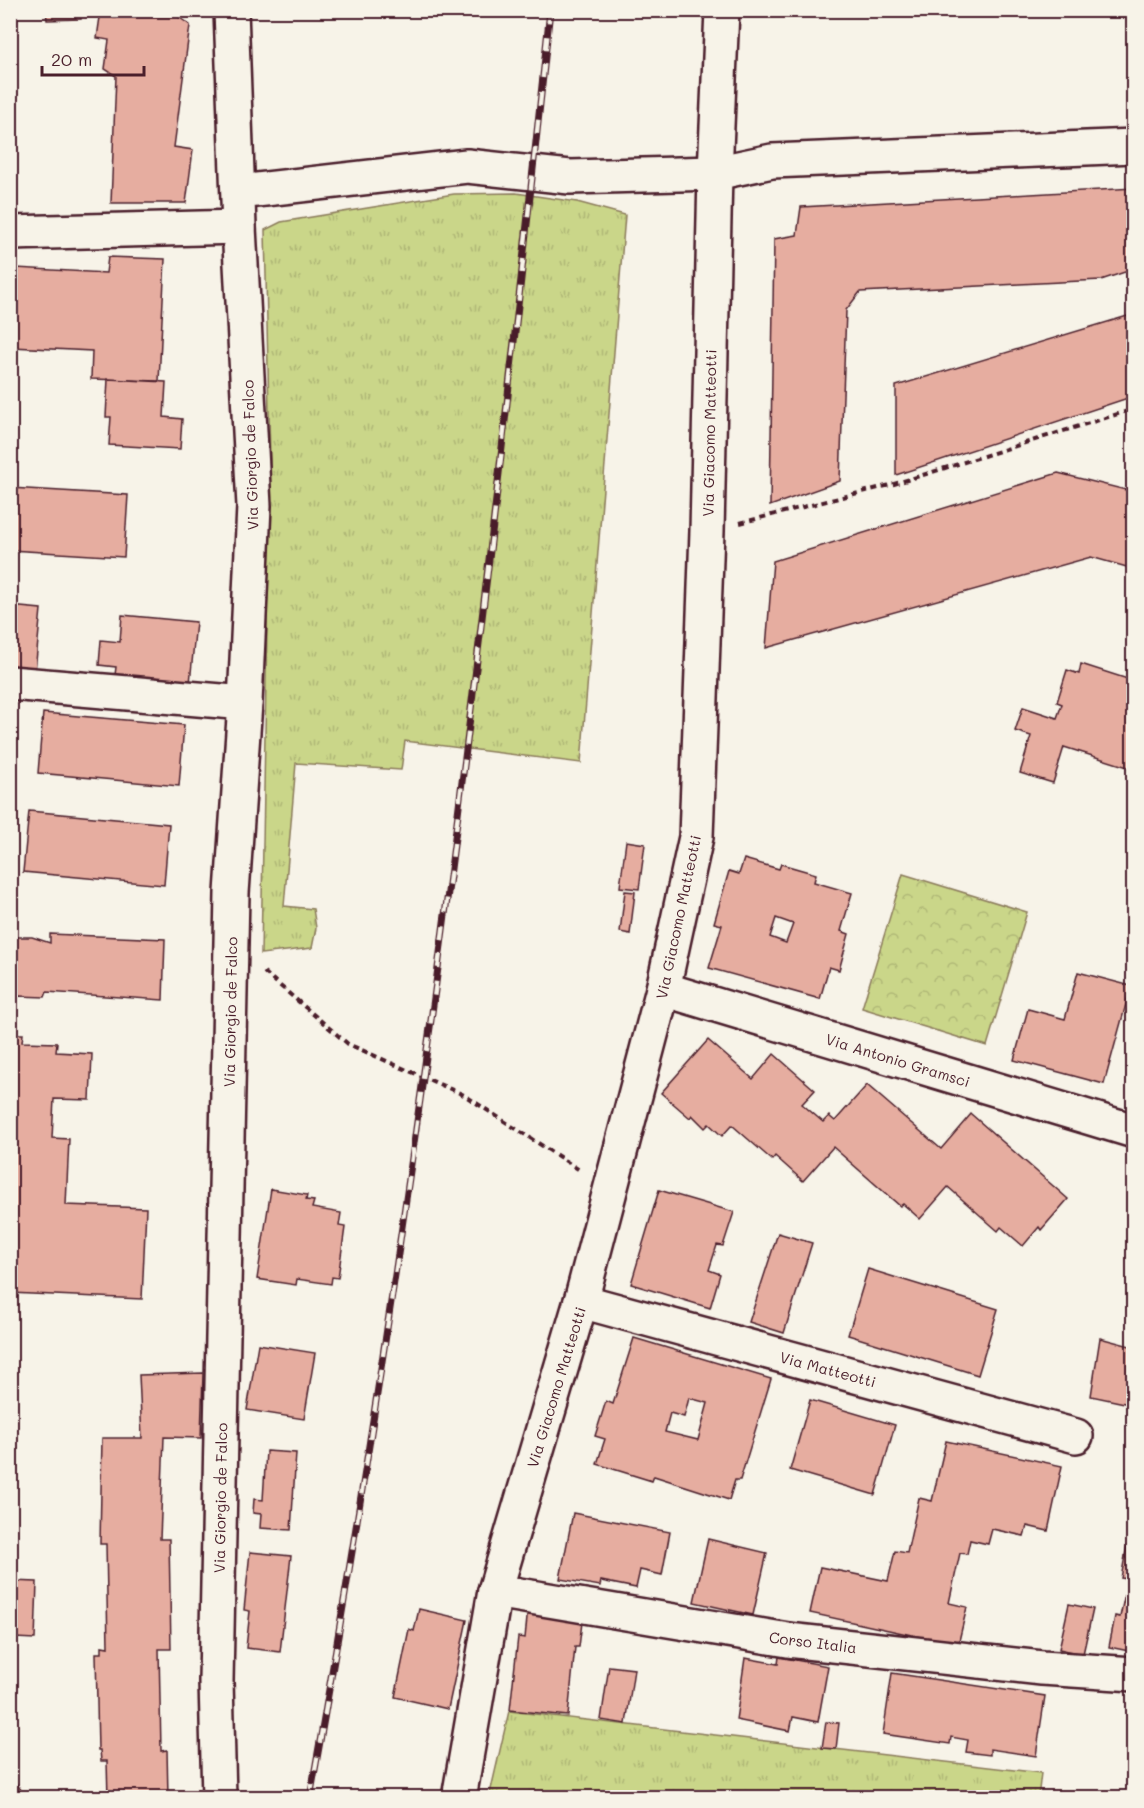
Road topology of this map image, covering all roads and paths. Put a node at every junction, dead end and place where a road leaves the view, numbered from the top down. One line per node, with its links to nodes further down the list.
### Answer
1 (231, 10): 5 (street, Via Giorgio de Falco)
2 (722, 10): 4 (street, Via Giacomo Matteotti)
3 (1134, 146): 4 (street)
4 (714, 173): 5 (street); 9 (street, Via Giacomo Matteotti)
5 (239, 192): 6 (street, Via Giorgio de Falco)
6 (238, 227): 7 (street); 11 (street, Via Giorgio de Falco)
7 (10, 233)
8 (1134, 409): 9 (path)
9 (707, 531): 13 (street, Via Giacomo Matteotti)
10 (10, 683): 11 (street)
11 (245, 703): 20 (street, Via Giorgio de Falco)
12 (257, 966): 15 (path)
13 (663, 989): 14 (street, Via Antonio Gramsci); 15 (street, Via Giacomo Matteotti)
14 (1134, 1131)
15 (609, 1190): 16 (street, Via Giacomo Matteotti)
16 (581, 1301): 17 (street, Via Matteotti); 18 (street, Via Giacomo Matteotti)
17 (1076, 1437)
18 (495, 1591): 19 (street, Corso Italia); 21 (street, Via Giacomo Matteotti)
19 (1134, 1674)
20 (219, 1797)
21 (459, 1797)

